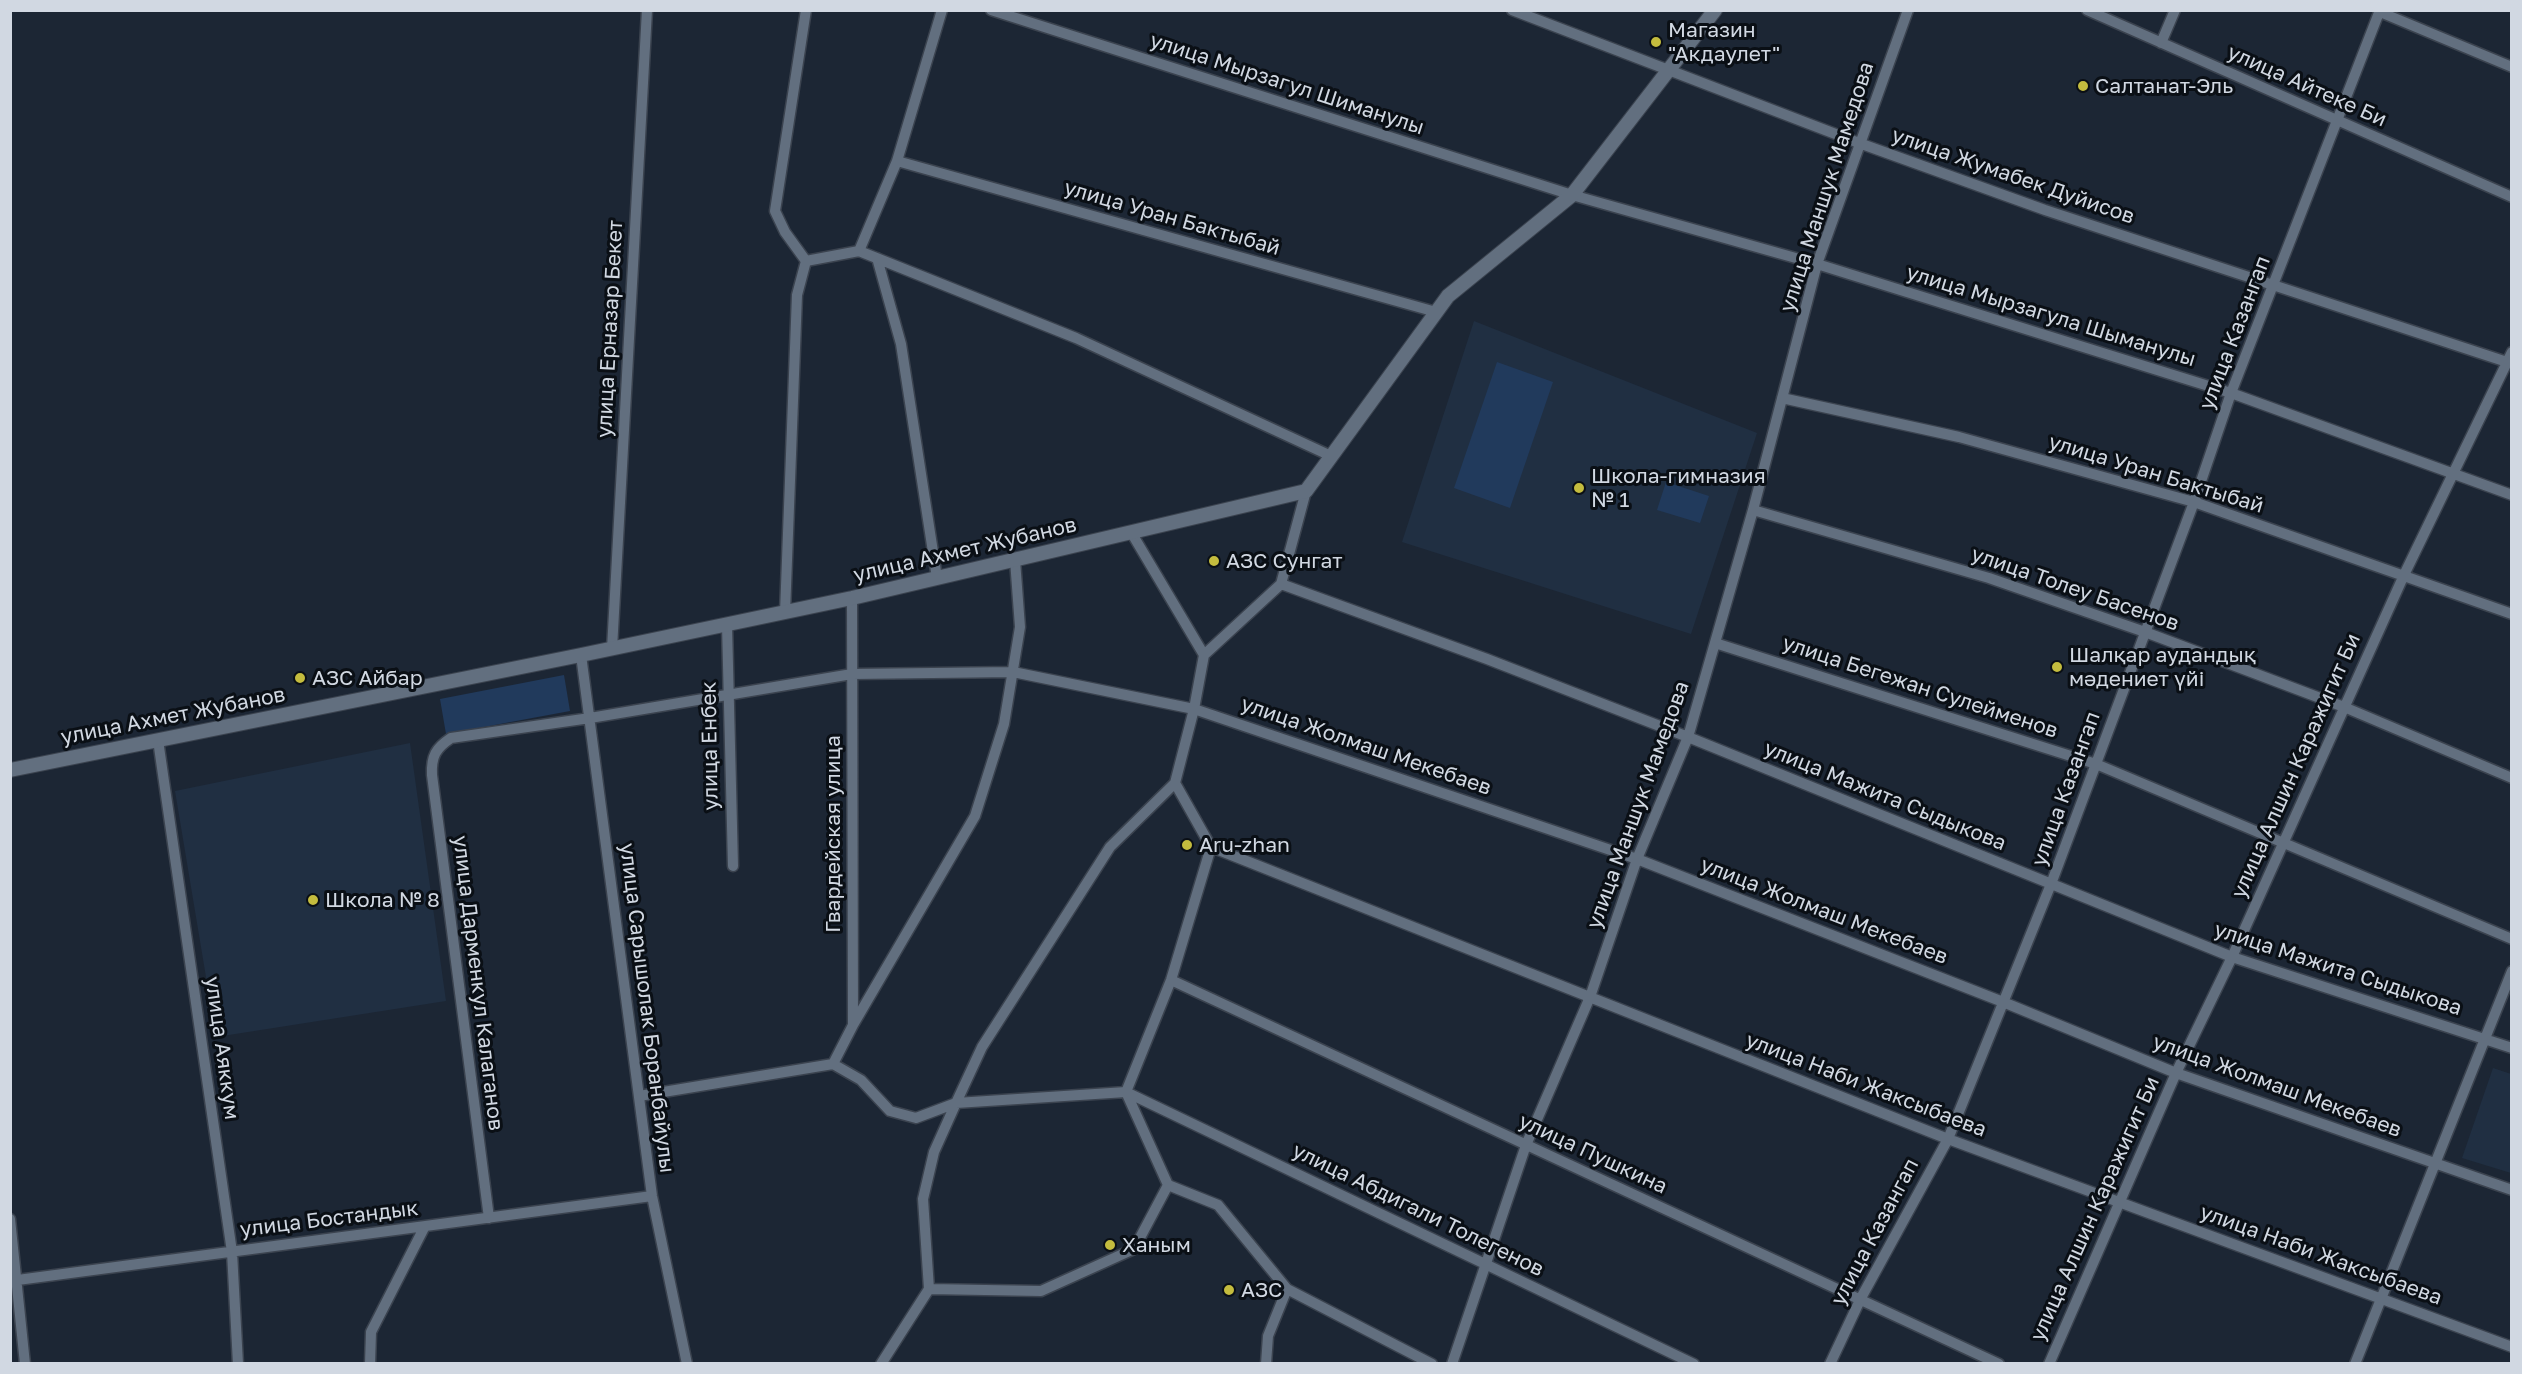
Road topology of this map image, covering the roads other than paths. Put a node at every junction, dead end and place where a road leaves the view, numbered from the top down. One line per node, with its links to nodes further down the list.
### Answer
1 (647, 10): 45 (street, улица Ерназар Бекет)
2 (806, 10): 21 (street)
3 (942, 10): 16 (street)
4 (991, 10): 17 (street, улица Мырзагул Шиманулы)
5 (1512, 10): 13 (street, улица Жумабек Дуйисов)
6 (1715, 10): 13 (main road)
7 (1908, 10): 15 (street, улица Маншук Мамедова)
8 (2087, 10): 11 (street, улица Айтеке Би)
9 (2175, 10): 11 (street)
10 (2380, 11): 12 (street); 14 (street, улица Казангап)
11 (2161, 44): 14 (street, улица Айтеке Би)
12 (2511, 67)
13 (1669, 70): 15 (street, улица Жумабек Дуйисов); 17 (main road)
14 (2338, 122): 18 (street, улица Айтеке Би); 23 (street, улица Казангап)
15 (1859, 143): 22 (street, улица Маншук Мамедова); 23 (street, улица Жумабек Дуйисов)
16 (897, 161): 19 (street); 24 (street, улица Уран Бактыбай)
17 (1572, 195): 22 (street, улица Мырзагула Шыманулы); 24 (main road)
18 (2511, 197)
19 (859, 251): 20 (street); 21 (street)
20 (877, 258): 28 (street); 37 (street)
21 (806, 261): 40 (street)
22 (1817, 264): 26 (street, улица Мырзагула Шыманулы); 27 (street, улица Маншук Мамедова)
23 (2274, 284): 25 (street, улица Жумабек Дуйисов); 26 (street, улица Казангап)
24 (1436, 312): 28 (main road)
25 (2509, 357): 29 (street, улица Алшин Каражигит Би)
26 (2231, 393): 29 (street, улица Мырзагула Шыманулы); 32 (street, улица Казангап)
27 (1782, 398): 32 (street, улица Уран Бактыбай); 33 (street, улица Маншук Мамедова)
28 (1331, 456): 30 (main road)
29 (2453, 472): 31 (street, улица Мырзагула Шыманулы); 36 (street, улица Алшин Каражигит Би)
30 (1306, 491): 34 (main road, улица Ахмет Жубанов); 38 (street)
31 (2511, 495)
32 (2194, 502): 36 (street, улица Уран Бактыбай); 43 (street, улица Казангап)
33 (1753, 510): 43 (street, улица Толеу Басенов); 44 (street, улица Маншук Мамедова)
34 (1131, 532): 35 (main road, улица Ахмет Жубанов); 47 (street)
35 (1015, 560): 37 (main road, улица Ахмет Жубанов); 48 (street)
36 (2404, 575): 41 (street, улица Уран Бактыбай); 51 (street, улица Алшин Каражигит Би)
37 (937, 578): 39 (main road, улица Ахмет Жубанов)
38 (1281, 584): 47 (street); 54 (street, улица Мажита Сыдыкова)
39 (852, 598): 40 (main road, улица Ахмет Жубанов); 49 (street, Гвардейская улица)
40 (784, 613): 42 (main road, улица Ахмет Жубанов)
41 (2511, 614)
42 (727, 625): 45 (main road, улица Ахмет Жубанов); 50 (street, улица Енбек)
43 (2145, 632): 51 (street, улица Толеу Басенов); 57 (street, улица Казангап)
44 (1715, 643): 54 (street, улица Маншук Мамедова); 57 (street, улица Бегежан Сулейменов)
45 (612, 649): 46 (main road, улица Ахмет Жубанов)
46 (581, 655): 53 (street, улица Сарышолак Боранбайулы); 55 (main road, улица Ахмет Жубанов)
47 (1204, 655): 52 (street)
48 (1012, 672): 49 (street, улица Жолмаш Мекебаев); 52 (street, улица Жолмаш Мекебаев); 72 (street)
49 (852, 674): 50 (street, улица Жолмаш Мекебаев); 72 (street, Гвардейская улица)
50 (728, 695): 53 (street, улица Жолмаш Мекебаев); 64 (street, улица Енбек)
51 (2344, 707): 59 (street, улица Толеу Басенов); 61 (street, улица Алшин Каражигит Би)
52 (1194, 709): 60 (street); 63 (street, улица Жолмаш Мекебаев)
53 (590, 718): 56 (street, улица Жолмаш Мекебаев); 78 (street, улица Сарышолак Боранбайулы)
54 (1688, 737): 63 (street, улица Маншук Мамедова); 65 (street, улица Мажита Сыдыкова)
55 (158, 740): 58 (main road, улица Ахмет Жубанов); 90 (street, улица Аяккум)
56 (434, 752): 87 (street, улица Дарменкул Калаганов)
57 (2096, 764): 61 (street, улица Бегежан Сулейменов); 65 (street, улица Казангап)
58 (10, 770)
59 (2511, 778)
60 (1175, 783): 62 (street); 79 (street)
61 (2283, 844): 66 (street, улица Бегежан Сулейменов); 67 (street, улица Алшин Каражигит Би)
62 (1211, 847): 69 (street); 70 (street, улица Наби Жаксыбаева)
63 (1637, 859): 70 (street, улица Маншук Мамедова); 71 (street, улица Жолмаш Мекебаев)
64 (733, 866)
65 (2052, 884): 67 (street, улица Мажита Сыдыкова); 71 (street, улица Казангап)
66 (2511, 939)
67 (2232, 957): 73 (street, улица Мажита Сыдыкова); 76 (street, улица Алшин Каражигит Би)
68 (2511, 971): 73 (street)
69 (1171, 980): 77 (street); 81 (street, улица Пушкина)
70 (1590, 997): 80 (street, улица Наби Жаксыбаева); 81 (street, улица Маншук Мамедова)
71 (2003, 1002): 76 (street, улица Жолмаш Мекебаев); 80 (street, улица Казангап)
72 (853, 1025): 75 (street, Гвардейская улица)
73 (2485, 1038): 74 (street, улица Мажита Сыдыкова); 82 (street)
74 (2511, 1048)
75 (833, 1064): 78 (street); 79 (street)
76 (2176, 1073): 82 (street, улица Жолмаш Мекебаев); 86 (street, улица Алшин Каражигит Би)
77 (1126, 1092): 79 (street); 83 (street); 91 (street, улица Абдигали Толегенов)
78 (639, 1096): 85 (street, улица Сарышолак Боранбайулы)
79 (956, 1102): 93 (street)
80 (1947, 1139): 86 (street, улица Наби Жаксыбаева); 95 (street, улица Казангап)
81 (1526, 1145): 91 (street, улица Маншук Мамедова); 95 (street, улица Пушкина)
82 (2435, 1164): 84 (street, улица Жолмаш Мекебаев); 96 (street)
83 (1168, 1185): 93 (street); 94 (street)
84 (2511, 1190)
85 (652, 1196): 87 (street, улица Бостандык); 101 (street, улица Сарышолак Боранбайулы)
86 (2119, 1202): 96 (street, улица Наби Жаксыбаева); 109 (street, улица Алшин Каражигит Би)
87 (489, 1218): 89 (street, улица Бостандык)
88 (10, 1219): 92 (street)
89 (425, 1226): 90 (street, улица Бостандык); 100 (street)
90 (232, 1252): 92 (street, улица Бостандык); 99 (street, улица Аяккум)
91 (1487, 1264): 105 (street, улица Маншук Мамедова); 106 (street, улица Абдигали Толегенов)
92 (14, 1280): 98 (street)
93 (929, 1289): 102 (street)
94 (1287, 1289): 103 (street); 104 (street)
95 (1861, 1298): 107 (street, улица Казангап); 108 (street, улица Пушкина)
96 (2381, 1298): 97 (street, улица Наби Жаксыбаева); 110 (street)
97 (2511, 1347)
98 (25, 1364)
99 (238, 1364)
100 (370, 1364)
101 (687, 1364)
102 (881, 1364)
103 (1266, 1364)
104 (1432, 1364)
105 (1452, 1364)
106 (1694, 1364)
107 (1830, 1364)
108 (1999, 1364)
109 (2049, 1364)
110 (2355, 1364)

